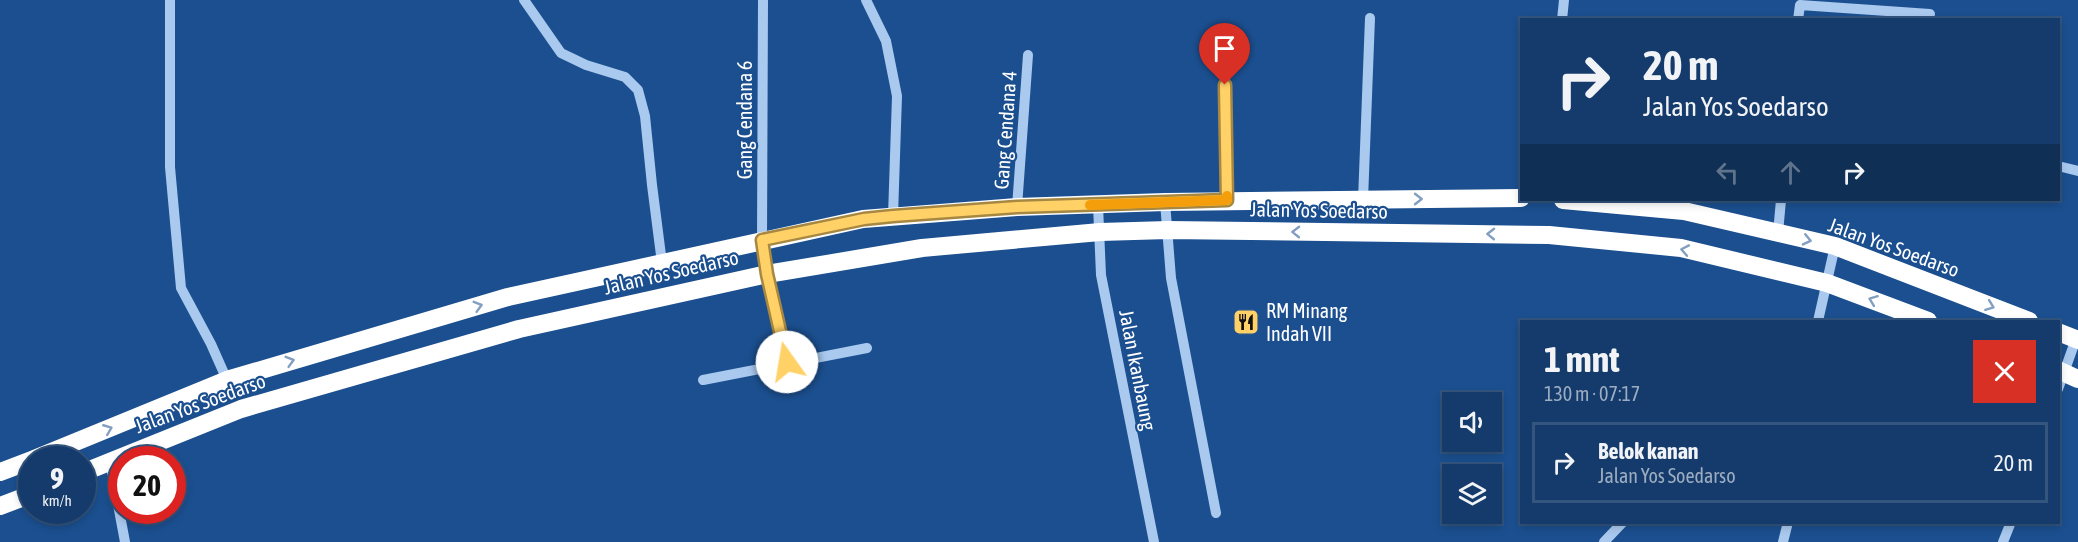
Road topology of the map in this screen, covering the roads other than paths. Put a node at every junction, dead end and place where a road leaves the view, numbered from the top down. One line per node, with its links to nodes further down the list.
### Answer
1 (170, 0): 39 (street)
2 (524, 0): 28 (street)
3 (763, 0): 26 (street, Gang Cendana 6)
4 (866, 0): 22 (street)
5 (1564, 0): 8 (street)
6 (1930, 15): 9 (street)
7 (1370, 18): 16 (street)
8 (1562, 18)
9 (1798, 18)
10 (1028, 55): 21 (street, Gang Cendana 4)
11 (1225, 85): 15 (street)
12 (2060, 166): 13 (street)
13 (2078, 171)
14 (1520, 198): 16 (highway, Jalan Yos Soedarso, one-way to 14)
15 (1227, 200): 16 (highway, Jalan Yos Soedarso); 19 (highway, Jalan Yos Soedarso)
16 (1363, 200)
17 (1575, 201): 25 (highway, Jalan Yos Soedarso)
18 (1781, 201): 25 (street)
19 (1165, 202): 20 (highway, Jalan Yos Soedarso); 23 (street)
20 (1098, 204): 21 (highway, Jalan Yos Soedarso); 24 (street, Jalan Ikanbaung)
21 (1017, 207): 22 (highway, Jalan Yos Soedarso)
22 (893, 216): 26 (highway, Jalan Yos Soedarso)
23 (1168, 230): 24 (highway, Jalan Yos Soedarso); 30 (highway, Jalan Yos Soedarso, one-way to 23); 47 (street)
24 (1100, 232): 29 (highway, Jalan Yos Soedarso); 53 (street, Jalan Ikanbaung)
25 (1778, 233): 27 (highway, Jalan Yos Soedarso, one-way to 27)
26 (762, 240): 28 (highway, Jalan Yos Soedarso); 29 (street, Gang Cendana 6)
27 (1835, 246): 30 (street); 33 (highway, Jalan Yos Soedarso, one-way to 33)
28 (662, 263): 39 (highway, Jalan Yos Soedarso, one-way to 28)
29 (767, 274): 37 (street, Gang Cendana 6); 42 (highway, Jalan Yos Soedarso)
30 (1827, 283): 31 (street); 32 (highway, Jalan Yos Soedarso, one-way to 30)
31 (1818, 320)
32 (1925, 320)
33 (2026, 320)
34 (2060, 333): 35 (highway)
35 (2077, 339): 38 (street)
36 (867, 348): 37 (street)
37 (787, 362): 40 (street)
38 (2064, 378)
39 (227, 380): 41 (highway, Jalan Yos Soedarso, one-way to 39)
40 (703, 380)
41 (66, 446)
42 (150, 446)
43 (18, 465): 44 (highway, Jalan Yos Soedarso)
44 (0, 472)
45 (18, 499): 46 (highway)
46 (0, 506)
47 (1216, 513)
48 (122, 524): 52 (street)
49 (1621, 524): 54 (street)
50 (1788, 524): 55 (street)
51 (2010, 524): 56 (street)
52 (125, 542)
53 (1154, 542)
54 (1604, 542)
55 (1783, 542)
56 (2003, 542)

